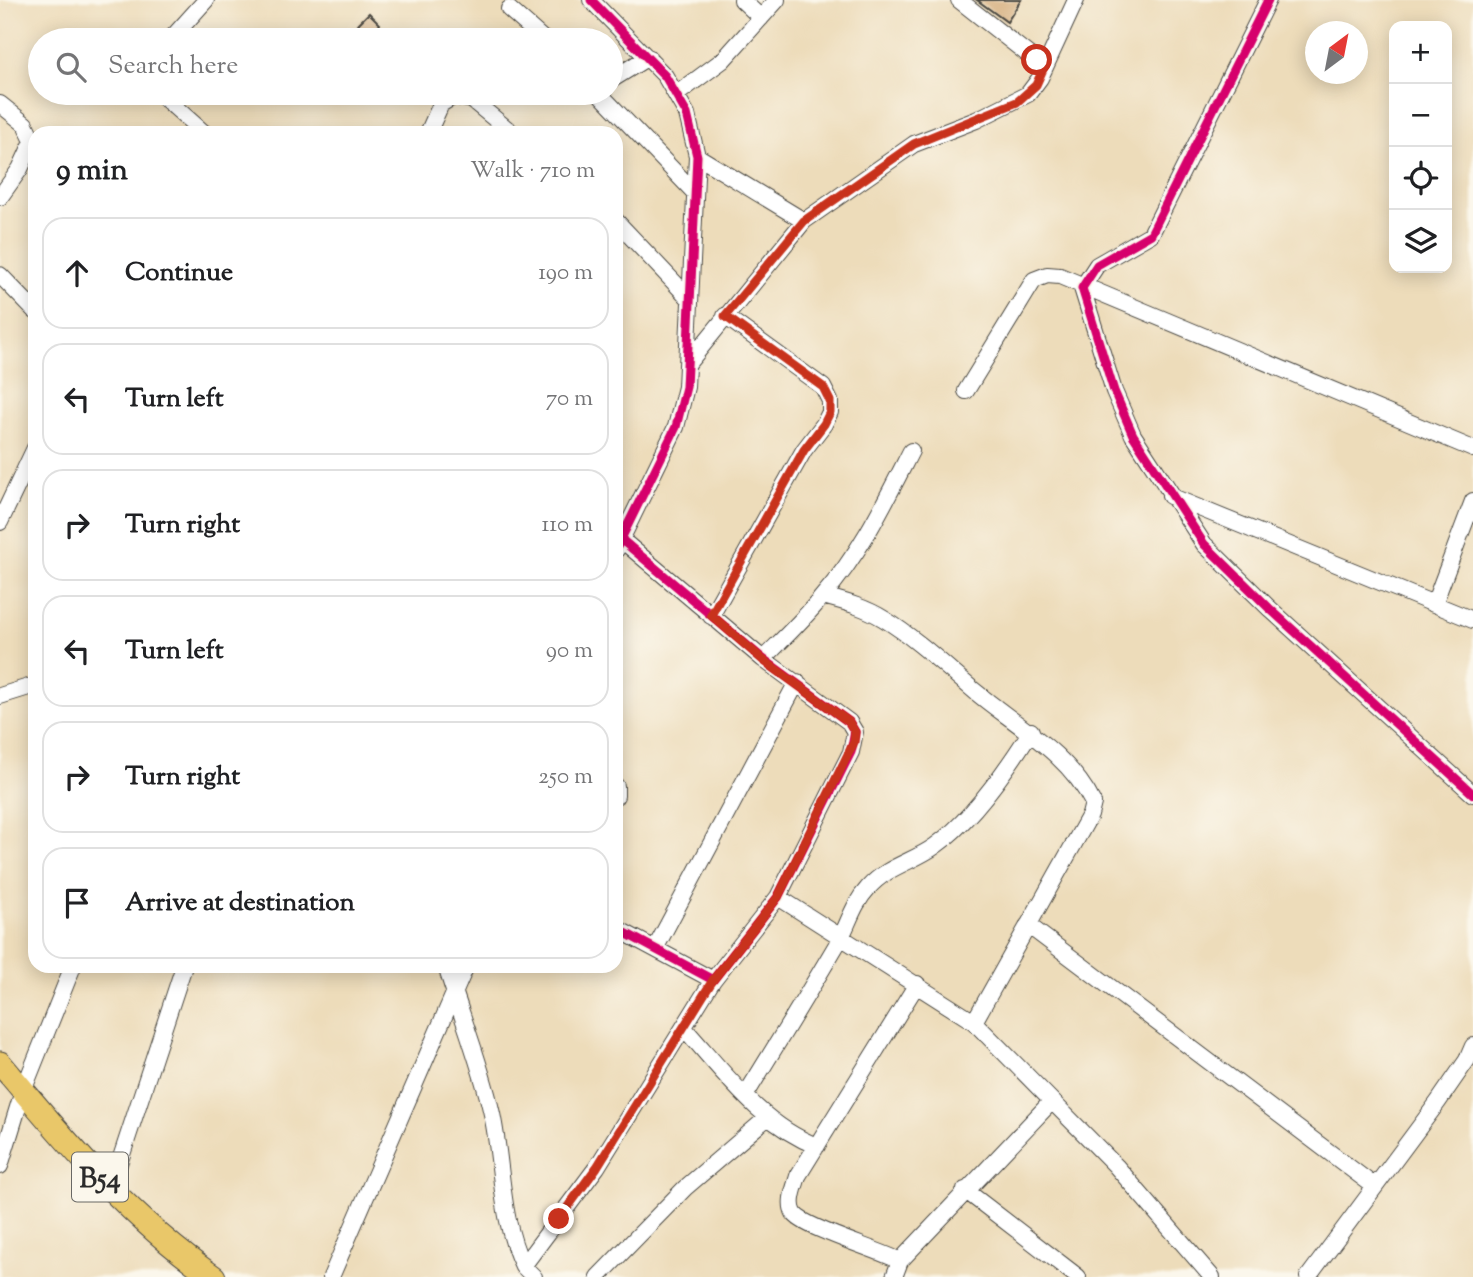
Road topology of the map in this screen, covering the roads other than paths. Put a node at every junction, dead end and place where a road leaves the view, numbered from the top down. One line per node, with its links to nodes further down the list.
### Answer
1 (206, 0): 10 (street)
2 (591, 0): 12 (street)
3 (742, 0): 9 (street)
4 (777, 0): 9 (street)
5 (959, 0): 15 (street)
6 (1076, 0): 15 (street)
7 (1268, 0): 34 (street)
8 (509, 9): 11 (street)
9 (761, 18): 17 (street)
10 (181, 28)
11 (530, 28)
12 (619, 28)
13 (623, 31): 14 (street)
14 (649, 57): 16 (street); 17 (street)
15 (1044, 67): 31 (street)
16 (623, 73)
17 (677, 94): 28 (street)
18 (0, 104): 26 (street)
19 (172, 105): 23 (street)
20 (441, 105): 24 (street)
21 (478, 105): 25 (street)
22 (611, 105): 29 (street)
23 (196, 126)
24 (431, 126)
25 (504, 126)
26 (28, 127)
27 (28, 152): 30 (street)
28 (697, 156): 29 (street); 31 (street)
29 (695, 192): 35 (street)
30 (0, 197)
31 (804, 221): 37 (street)
32 (623, 228): 35 (street)
33 (0, 275): 36 (street)
34 (1082, 288): 39 (street); 40 (street); 43 (street)
35 (689, 298): 38 (street)
36 (28, 304)
37 (725, 316): 38 (street); 50 (street)
38 (689, 362): 46 (street)
39 (966, 391)
40 (1473, 449)
41 (911, 451): 48 (street)
42 (28, 463): 45 (street)
43 (1170, 496): 49 (street); 57 (street)
44 (1473, 501): 49 (street)
45 (0, 522)
46 (623, 531)
47 (623, 545): 50 (street)
48 (823, 596): 52 (street); 56 (street)
49 (1434, 604): 51 (street)
50 (711, 615): 52 (street)
51 (1473, 620)
52 (763, 660): 53 (street)
53 (797, 682): 58 (street); 62 (street)
54 (28, 687): 55 (street)
55 (0, 696)
56 (1031, 731): 59 (street); 61 (street)
57 (1473, 794)
58 (778, 897): 61 (street); 67 (street)
59 (1028, 925): 70 (street); 80 (street)
60 (623, 932): 62 (street)
61 (841, 937): 68 (street); 75 (street)
62 (655, 949): 67 (street)
63 (70, 973): 74 (street)
64 (182, 973): 81 (street)
65 (448, 973): 69 (street)
66 (463, 973): 69 (street)
67 (713, 980): 71 (street)
68 (917, 984): 70 (street); 78 (street)
69 (455, 996): 84 (street); 86 (street)
70 (974, 1022): 76 (street)
71 (684, 1028): 75 (street); 84 (street)
72 (1473, 1046): 80 (street)
73 (0, 1063): 74 (highway, B54)
74 (23, 1091): 79 (street); 81 (highway, B54)
75 (745, 1096): 77 (street)
76 (1051, 1102): 82 (street); 90 (street)
77 (768, 1117): 78 (street); 87 (street)
78 (817, 1146): 83 (street)
79 (0, 1166)
80 (1374, 1186): 91 (street)
81 (111, 1188): 85 (highway, B54)
82 (965, 1190): 83 (street); 89 (street)
83 (900, 1261): 88 (street)
84 (528, 1271)
85 (214, 1277)
86 (331, 1277)
87 (598, 1277)
88 (894, 1277)
89 (1079, 1277)
90 (1212, 1277)
91 (1308, 1277)

